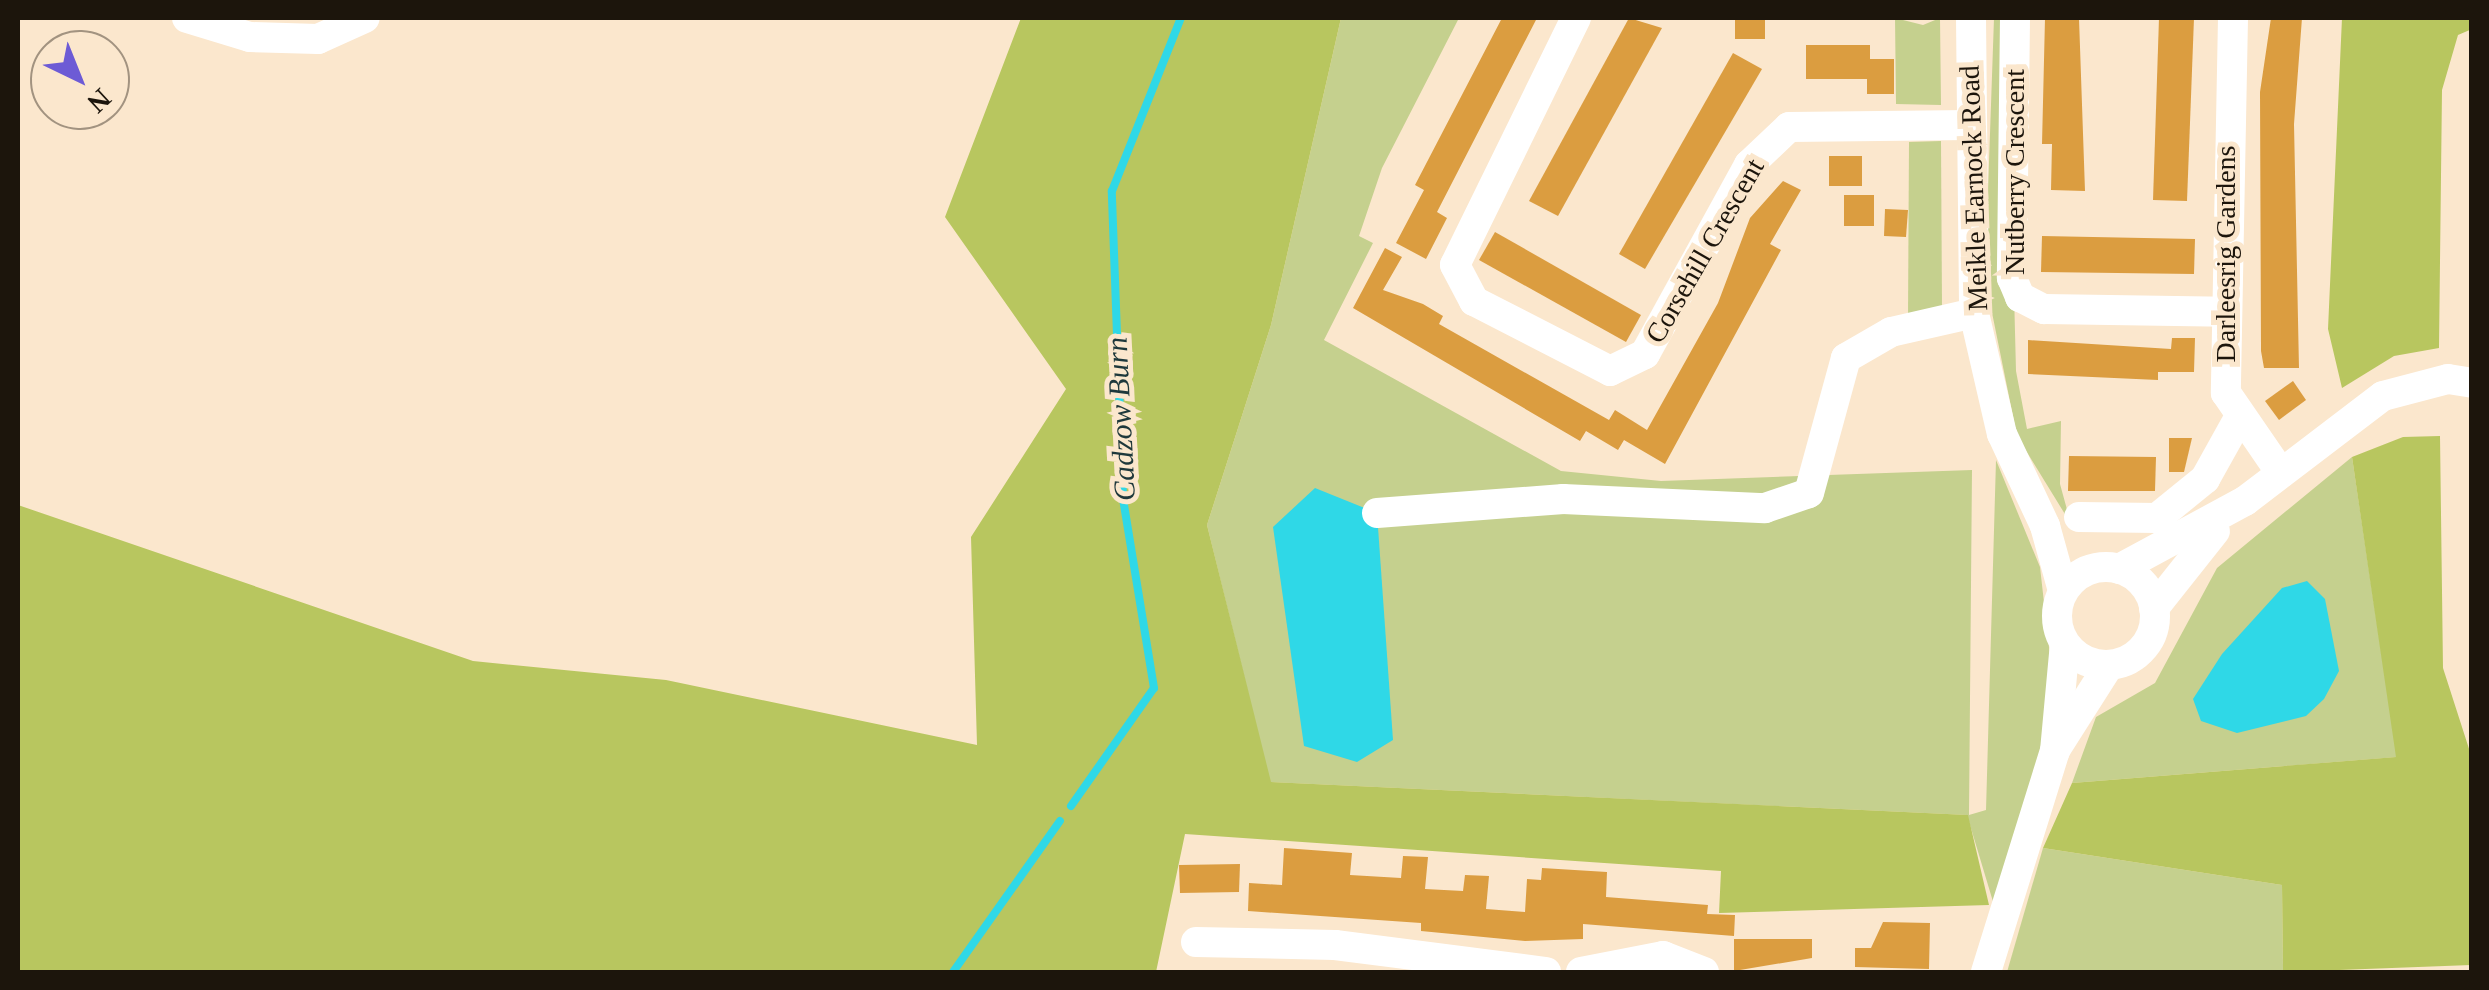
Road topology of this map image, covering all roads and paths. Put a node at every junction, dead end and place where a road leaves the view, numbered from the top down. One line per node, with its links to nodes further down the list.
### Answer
1 (187, 18): 2 (street)
2 (365, 18)
3 (1576, 18): 7 (street, Corsehill Crescent)
4 (1970, 18): 7 (street, Meikle Earnock Road)
5 (2015, 18): 8 (street, Nutberry Crescent)
6 (2233, 18): 8 (street, Darleesrig Gardens)
7 (1970, 126): 9 (street, Meikle Earnock Road)
8 (2225, 312): 11 (street, Darleesrig Gardens)
9 (1974, 313): 14 (street); 16 (street, Meikle Earnock Road)
10 (2472, 383): 12 (street)
11 (2240, 416): 12 (street, Darleesrig Gardens); 15 (street)
12 (2281, 473): 13 (street)
13 (2245, 501): 17 (street); 19 (street)
14 (1377, 513)
15 (2079, 517)
16 (2046, 526): 17 (street, Meikle Earnock Road); 18 (street, Meikle Earnock Road)
17 (2111, 568): 18 (street); 19 (street)
18 (2063, 591): 20 (street)
19 (2154, 608): 21 (street)
20 (2065, 644): 21 (street); 22 (street)
21 (2109, 665): 22 (street)
22 (2054, 751): 27 (street)
23 (1216, 933): 24 (street)
24 (1546, 972)
25 (1581, 972): 26 (street)
26 (1704, 972)
27 (1986, 972)

